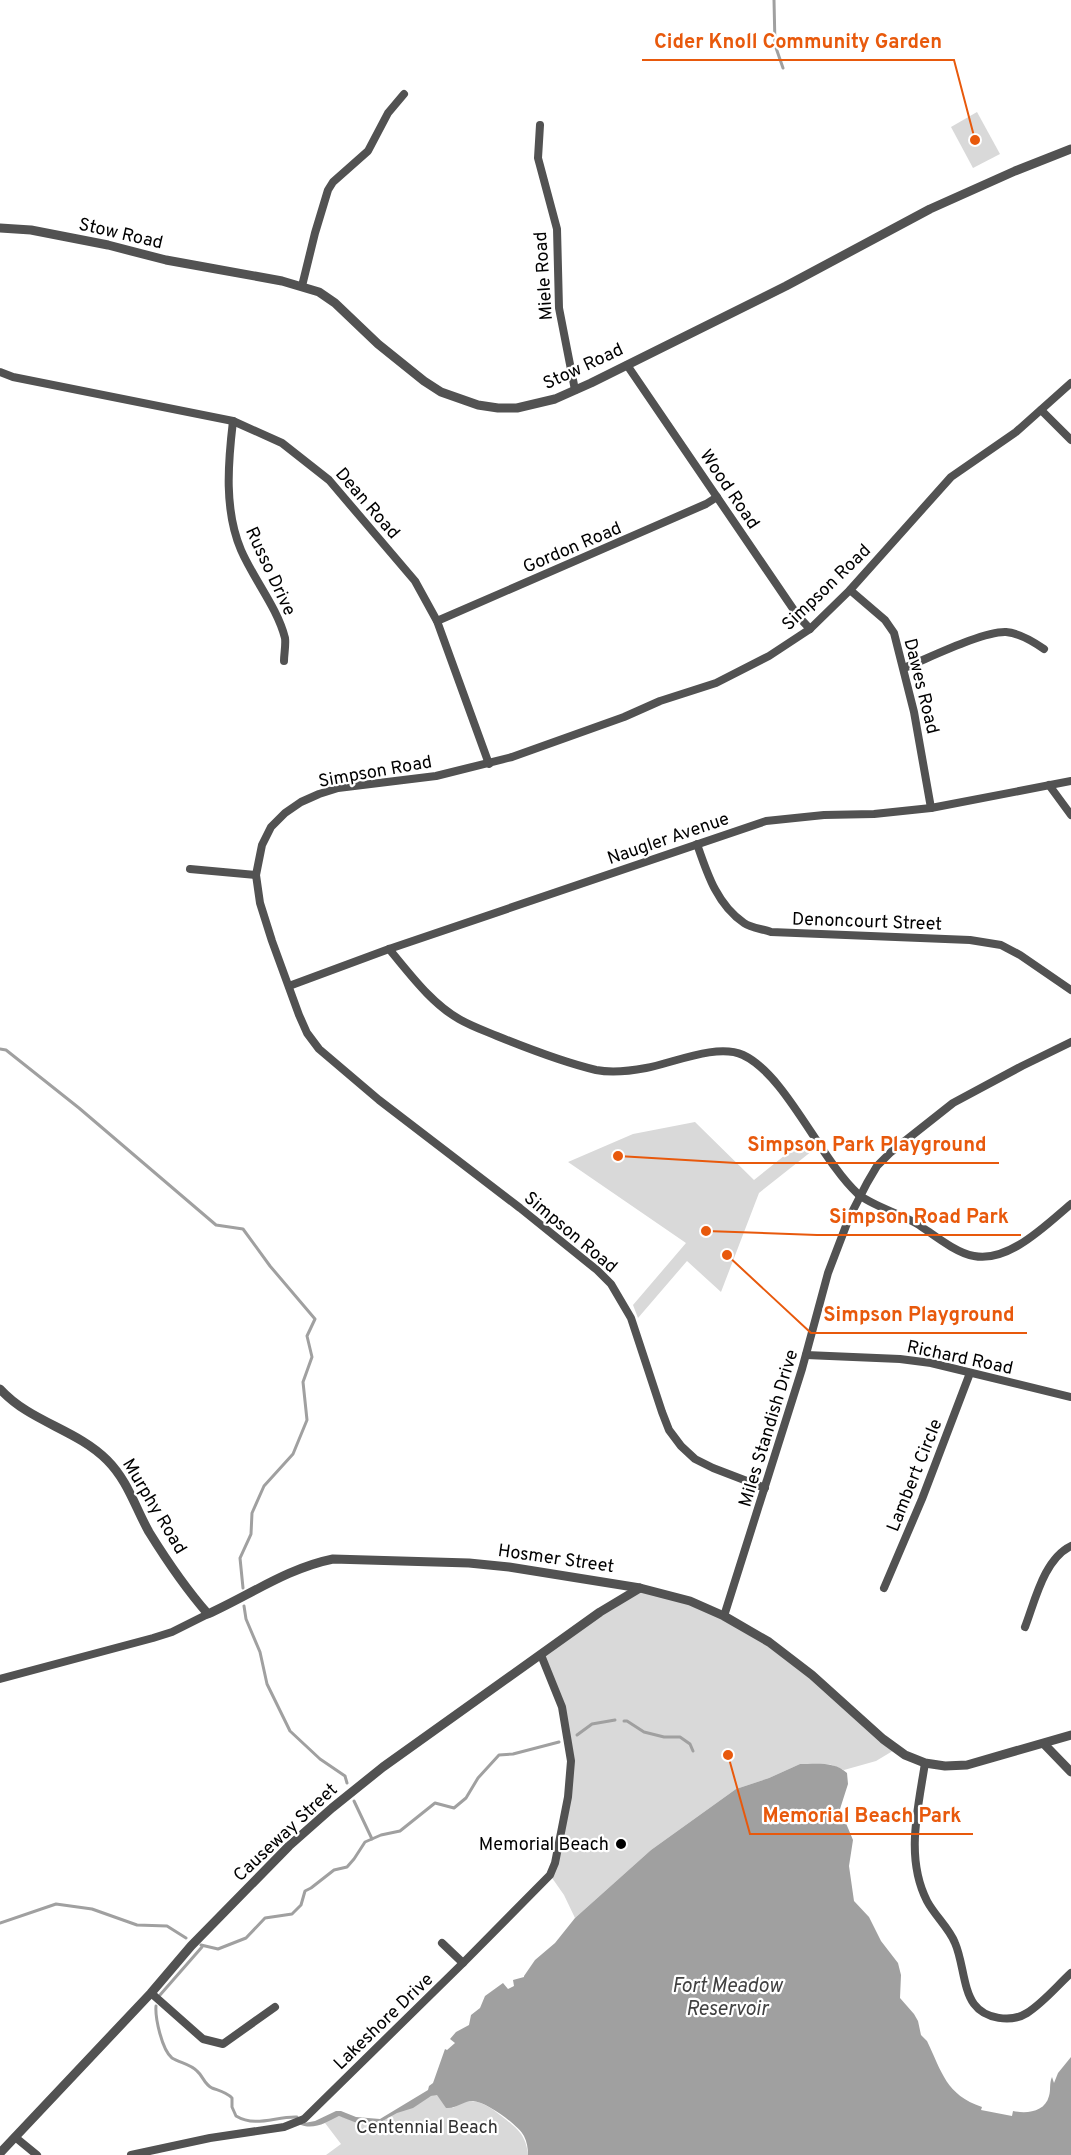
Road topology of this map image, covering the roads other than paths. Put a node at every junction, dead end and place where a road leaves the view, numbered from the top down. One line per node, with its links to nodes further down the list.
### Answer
1 (404, 94): 5 (street)
2 (540, 125): 9 (street, Miele Road)
3 (1071, 149): 6 (street, Stow Road)
4 (0, 228): 5 (street, Stow Road)
5 (302, 286): 9 (street, Stow Road)
6 (627, 364): 9 (street, Stow Road); 13 (street, Wood Road)
7 (0, 372): 11 (street, Dean Road)
8 (1071, 383): 10 (street, Simpson Road)
9 (575, 390)
10 (1041, 410): 12 (street); 14 (street, Simpson Road)
11 (233, 421): 15 (street, Dean Road); 18 (street, Russo Drive)
12 (1071, 440)
13 (717, 497): 15 (street, Gordon Road); 16 (street, Wood Road)
14 (850, 590): 16 (street, Simpson Road); 19 (street, Dawes Road)
15 (437, 621): 20 (street, Dean Road)
16 (810, 629): 20 (street, Simpson Road)
17 (1044, 649): 19 (street)
18 (284, 661)
19 (904, 668): 23 (street, Dawes Road)
20 (489, 764): 27 (street, Simpson Road)
21 (1071, 780): 22 (street, Naugler Avenue)
22 (1049, 785): 23 (street, Naugler Avenue); 24 (street)
23 (932, 807): 25 (street, Naugler Avenue)
24 (1071, 815)
25 (697, 844): 28 (street, Naugler Avenue); 30 (street, Denoncourt Street)
26 (190, 869): 27 (street)
27 (256, 875): 29 (street, Simpson Road)
28 (389, 949): 29 (street, Naugler Avenue); 32 (street)
29 (289, 986): 38 (street, Simpson Road)
30 (1071, 990)
31 (1071, 1042): 32 (street, Miles Standish Drive)
32 (860, 1195): 33 (street); 34 (street, Miles Standish Drive)
33 (1071, 1203)
34 (806, 1355): 35 (street, Richard Road); 38 (street, Miles Standish Drive)
35 (970, 1372): 37 (street, Richard Road); 41 (street, Lambert Circle)
36 (0, 1389): 42 (street, Murphy Road)
37 (1071, 1397)
38 (765, 1488): 43 (street, Miles Standish Drive)
39 (1071, 1546): 44 (street)
40 (640, 1588): 42 (street, Hosmer Street); 43 (street, Hosmer Street); 45 (street, Causeway Street)
41 (884, 1588)
42 (208, 1614): 46 (street, Hosmer Street)
43 (724, 1616): 49 (street, Hosmer Street)
44 (1024, 1627)
45 (541, 1655): 52 (street, Lakeshore Drive); 54 (street, Causeway Street)
46 (0, 1679)
47 (1071, 1735): 48 (street, Hosmer Street)
48 (1044, 1744): 49 (street, Hosmer Street); 50 (street)
49 (925, 1763): 53 (street)
50 (1071, 1772)
51 (442, 1943): 52 (street)
52 (464, 1963): 59 (street, Lakeshore Drive)
53 (1071, 1973)
54 (151, 1993): 55 (street); 56 (street, Causeway Street)
55 (275, 2007)
56 (15, 2137): 57 (street, Causeway Street); 58 (street)
57 (0, 2153)
58 (37, 2155)
59 (131, 2155)

